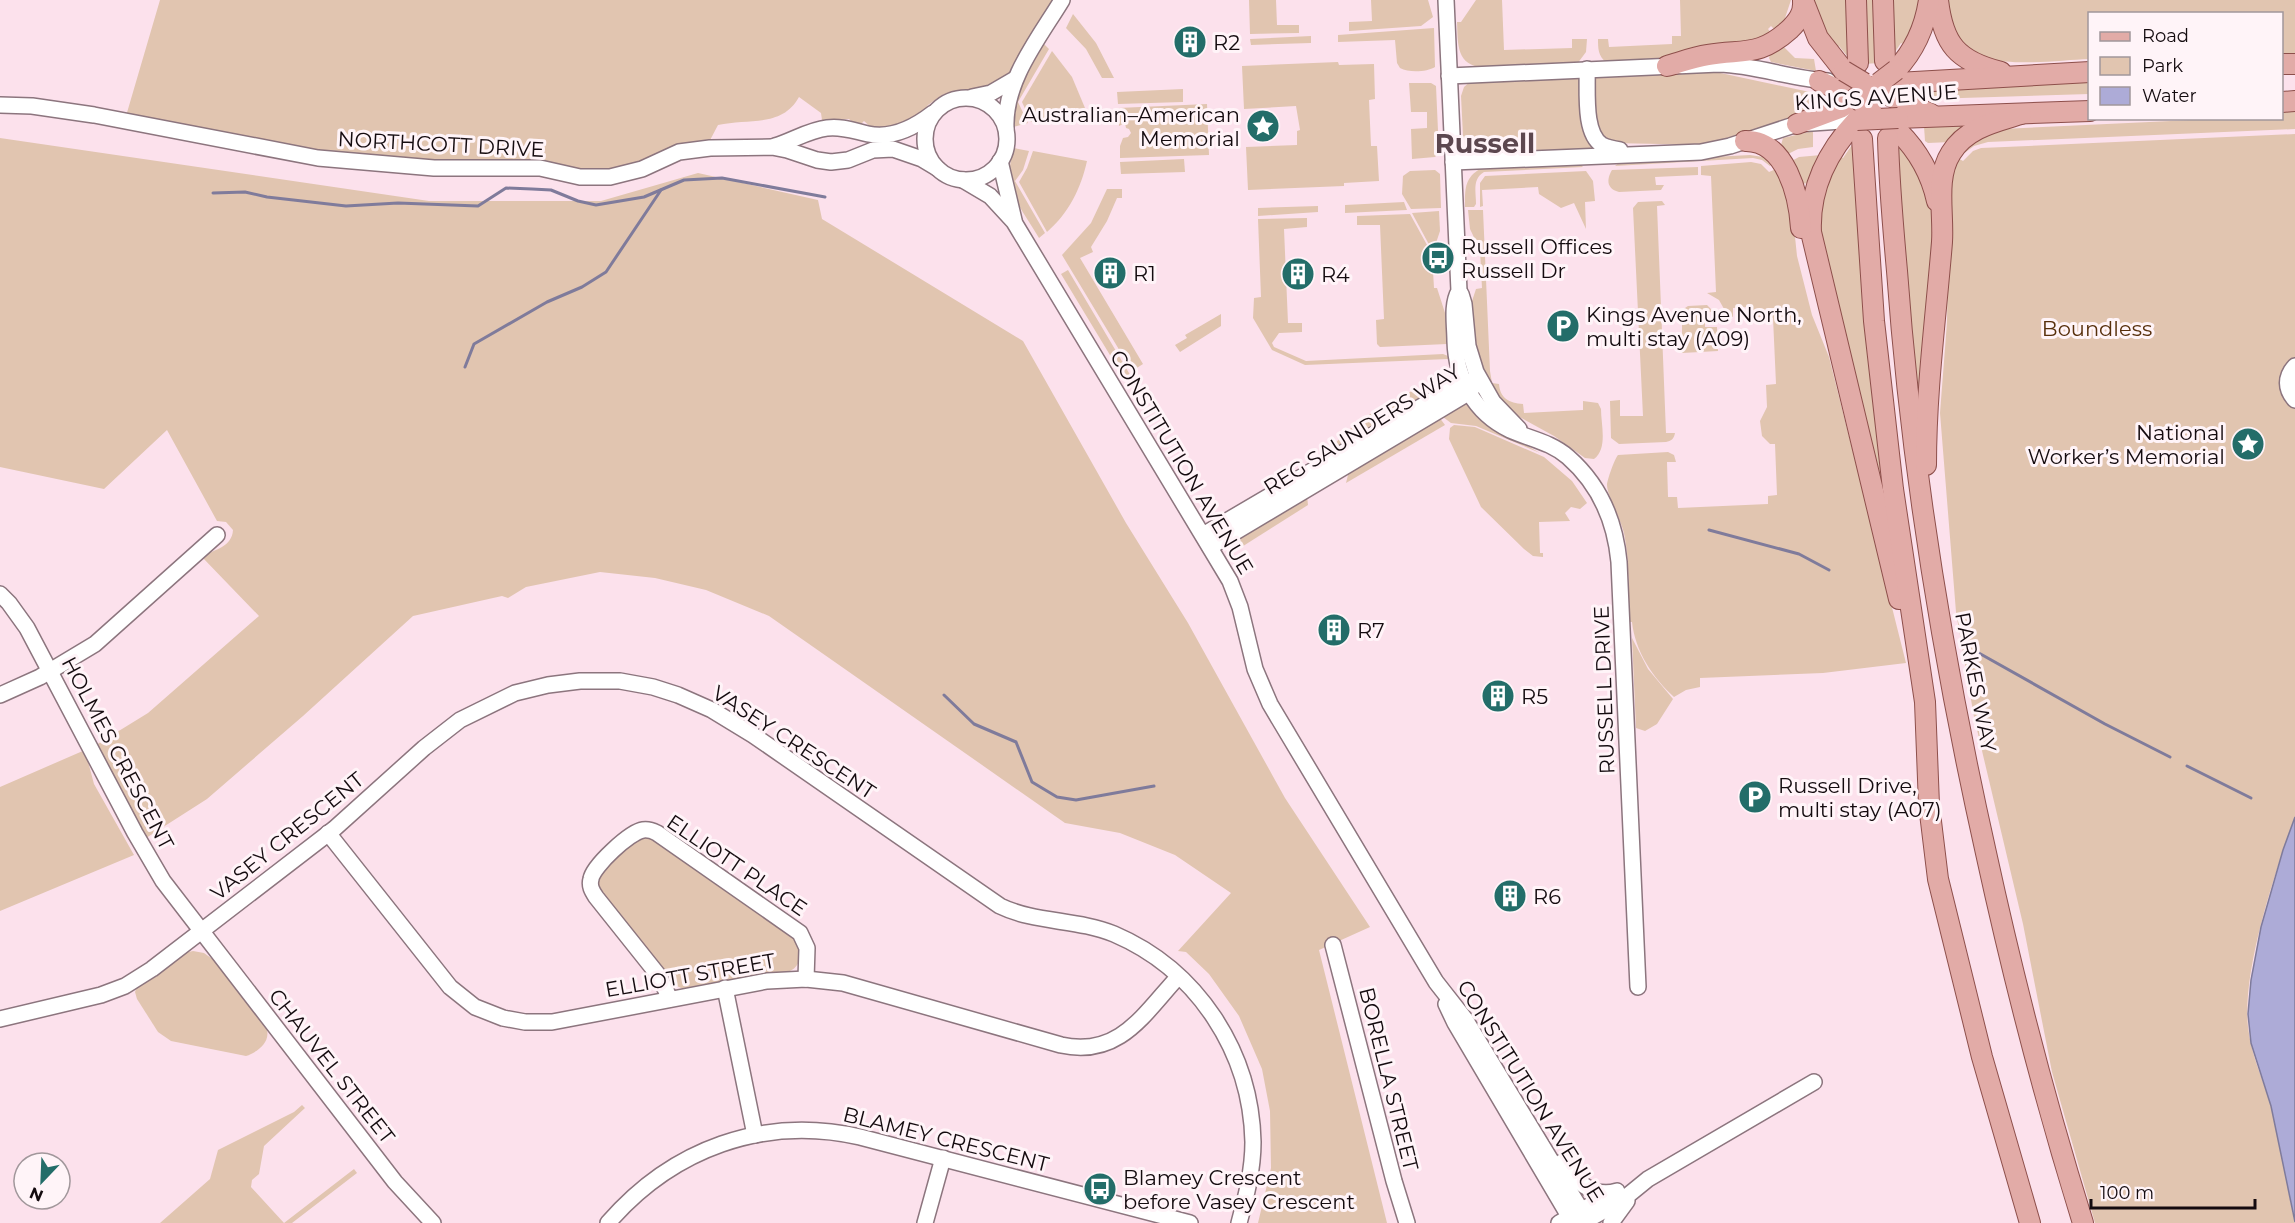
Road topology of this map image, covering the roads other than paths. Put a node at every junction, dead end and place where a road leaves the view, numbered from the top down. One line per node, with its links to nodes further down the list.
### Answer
1 (1062, 0): 13 (street)
2 (1446, 0): 11 (street, RUSSELL DRIVE)
3 (1803, 0): 8 (main road); 16 (main road)
4 (1856, 0): 16 (main road, PARKES WAY)
5 (1883, 0): 16 (main road, PARKES WAY)
6 (1929, 0): 16 (main road)
7 (1938, 0): 12 (main road)
8 (1667, 66): 9 (street, KINGS AVENUE); 14 (street, KINGS AVENUE)
9 (1587, 69): 11 (street, KINGS AVENUE); 25 (street)
10 (2088, 72): 12 (main road, KINGS AVENUE)
11 (1449, 76): 27 (street, RUSSELL DRIVE)
12 (2018, 76): 16 (main road, KINGS AVENUE)
13 (1015, 79): 15 (street); 22 (street)
14 (1819, 81): 16 (main road)
15 (966, 98): 19 (street); 22 (street)
16 (1872, 100): 20 (main road, KINGS AVENUE); 21 (main road); 31 (main road); 32 (main road); 41 (main road, PARKES WAY); 43 (main road, PARKES WAY)
17 (0, 105): 24 (street, NORTHCOTT DRIVE)
18 (2088, 111): 20 (main road, KINGS AVENUE)
19 (934, 112): 24 (street, NORTHCOTT DRIVE); 28 (street)
20 (2021, 114): 31 (main road)
21 (1797, 124): 23 (street, KINGS AVENUE)
22 (1006, 131): 26 (street)
23 (1745, 141): 25 (street, KINGS AVENUE); 32 (main road)
24 (772, 147): 28 (street, NORTHCOTT DRIVE)
25 (1635, 154): 27 (street, KINGS AVENUE)
26 (1000, 161): 29 (street); 30 (street, CONSTITUTION AVENUE)
27 (1453, 162): 33 (street, RUSSELL DRIVE)
28 (937, 168): 29 (street)
29 (963, 180): 30 (street, CONSTITUTION AVENUE)
30 (1014, 222): 40 (street, CONSTITUTION AVENUE)
31 (1942, 227): 41 (main road)
32 (1821, 274): 43 (main road)
33 (1459, 291): 35 (street, RUSSELL DRIVE); 36 (street, RUSSELL DRIVE)
34 (2295, 366): 37 (street)
35 (1479, 381): 36 (street, REG SAUNDERS WAY); 38 (street, RUSSELL DRIVE)
36 (1466, 387): 38 (street, RUSSELL DRIVE); 40 (street, REG SAUNDERS WAY)
37 (2295, 400)
38 (1523, 434): 52 (street, RUSSELL DRIVE)
39 (218, 535): 44 (street)
40 (1206, 541): 51 (street, CONSTITUTION AVENUE)
41 (1929, 554): 72 (main road, PARKES WAY)
42 (0, 594): 44 (street, HOLMES CRESCENT)
43 (1920, 668): 71 (main road, PARKES WAY)
44 (50, 671): 45 (street); 47 (street, HOLMES CRESCENT)
45 (0, 695)
46 (328, 833): 47 (street, VASEY CRESCENT); 49 (street, VASEY CRESCENT); 54 (street, ELLIOTT STREET)
47 (201, 932): 55 (street, VASEY CRESCENT); 64 (street, CHAUVEL STREET)
48 (1333, 945): 69 (street, BORELLA STREET)
49 (1178, 977): 50 (street, ELLIOTT STREET); 68 (street, VASEY CRESCENT)
50 (806, 979): 53 (street, ELLIOTT STREET); 54 (street, ELLIOTT PLACE)
51 (1436, 982): 57 (street, CONSTITUTION AVENUE); 63 (street, CONSTITUTION AVENUE)
52 (1638, 987)
53 (725, 988): 54 (street, ELLIOTT STREET); 58 (street)
54 (670, 999)
55 (0, 1019)
56 (1814, 1082): 60 (street)
57 (1533, 1129): 61 (street); 63 (street, CONSTITUTION AVENUE)
58 (755, 1135): 59 (street, BLAMEY CRESCENT); 65 (street, BLAMEY CRESCENT)
59 (942, 1158): 66 (street); 67 (street, BLAMEY CRESCENT)
60 (1648, 1179): 61 (street); 62 (street)
61 (1617, 1191): 63 (street)
62 (1635, 1192): 63 (street); 70 (street)
63 (1577, 1220)
64 (433, 1223)
65 (608, 1223)
66 (925, 1223)
67 (1190, 1223)
68 (1239, 1223)
69 (1407, 1223)
70 (1611, 1223)
71 (2030, 1223)
72 (2083, 1223)

